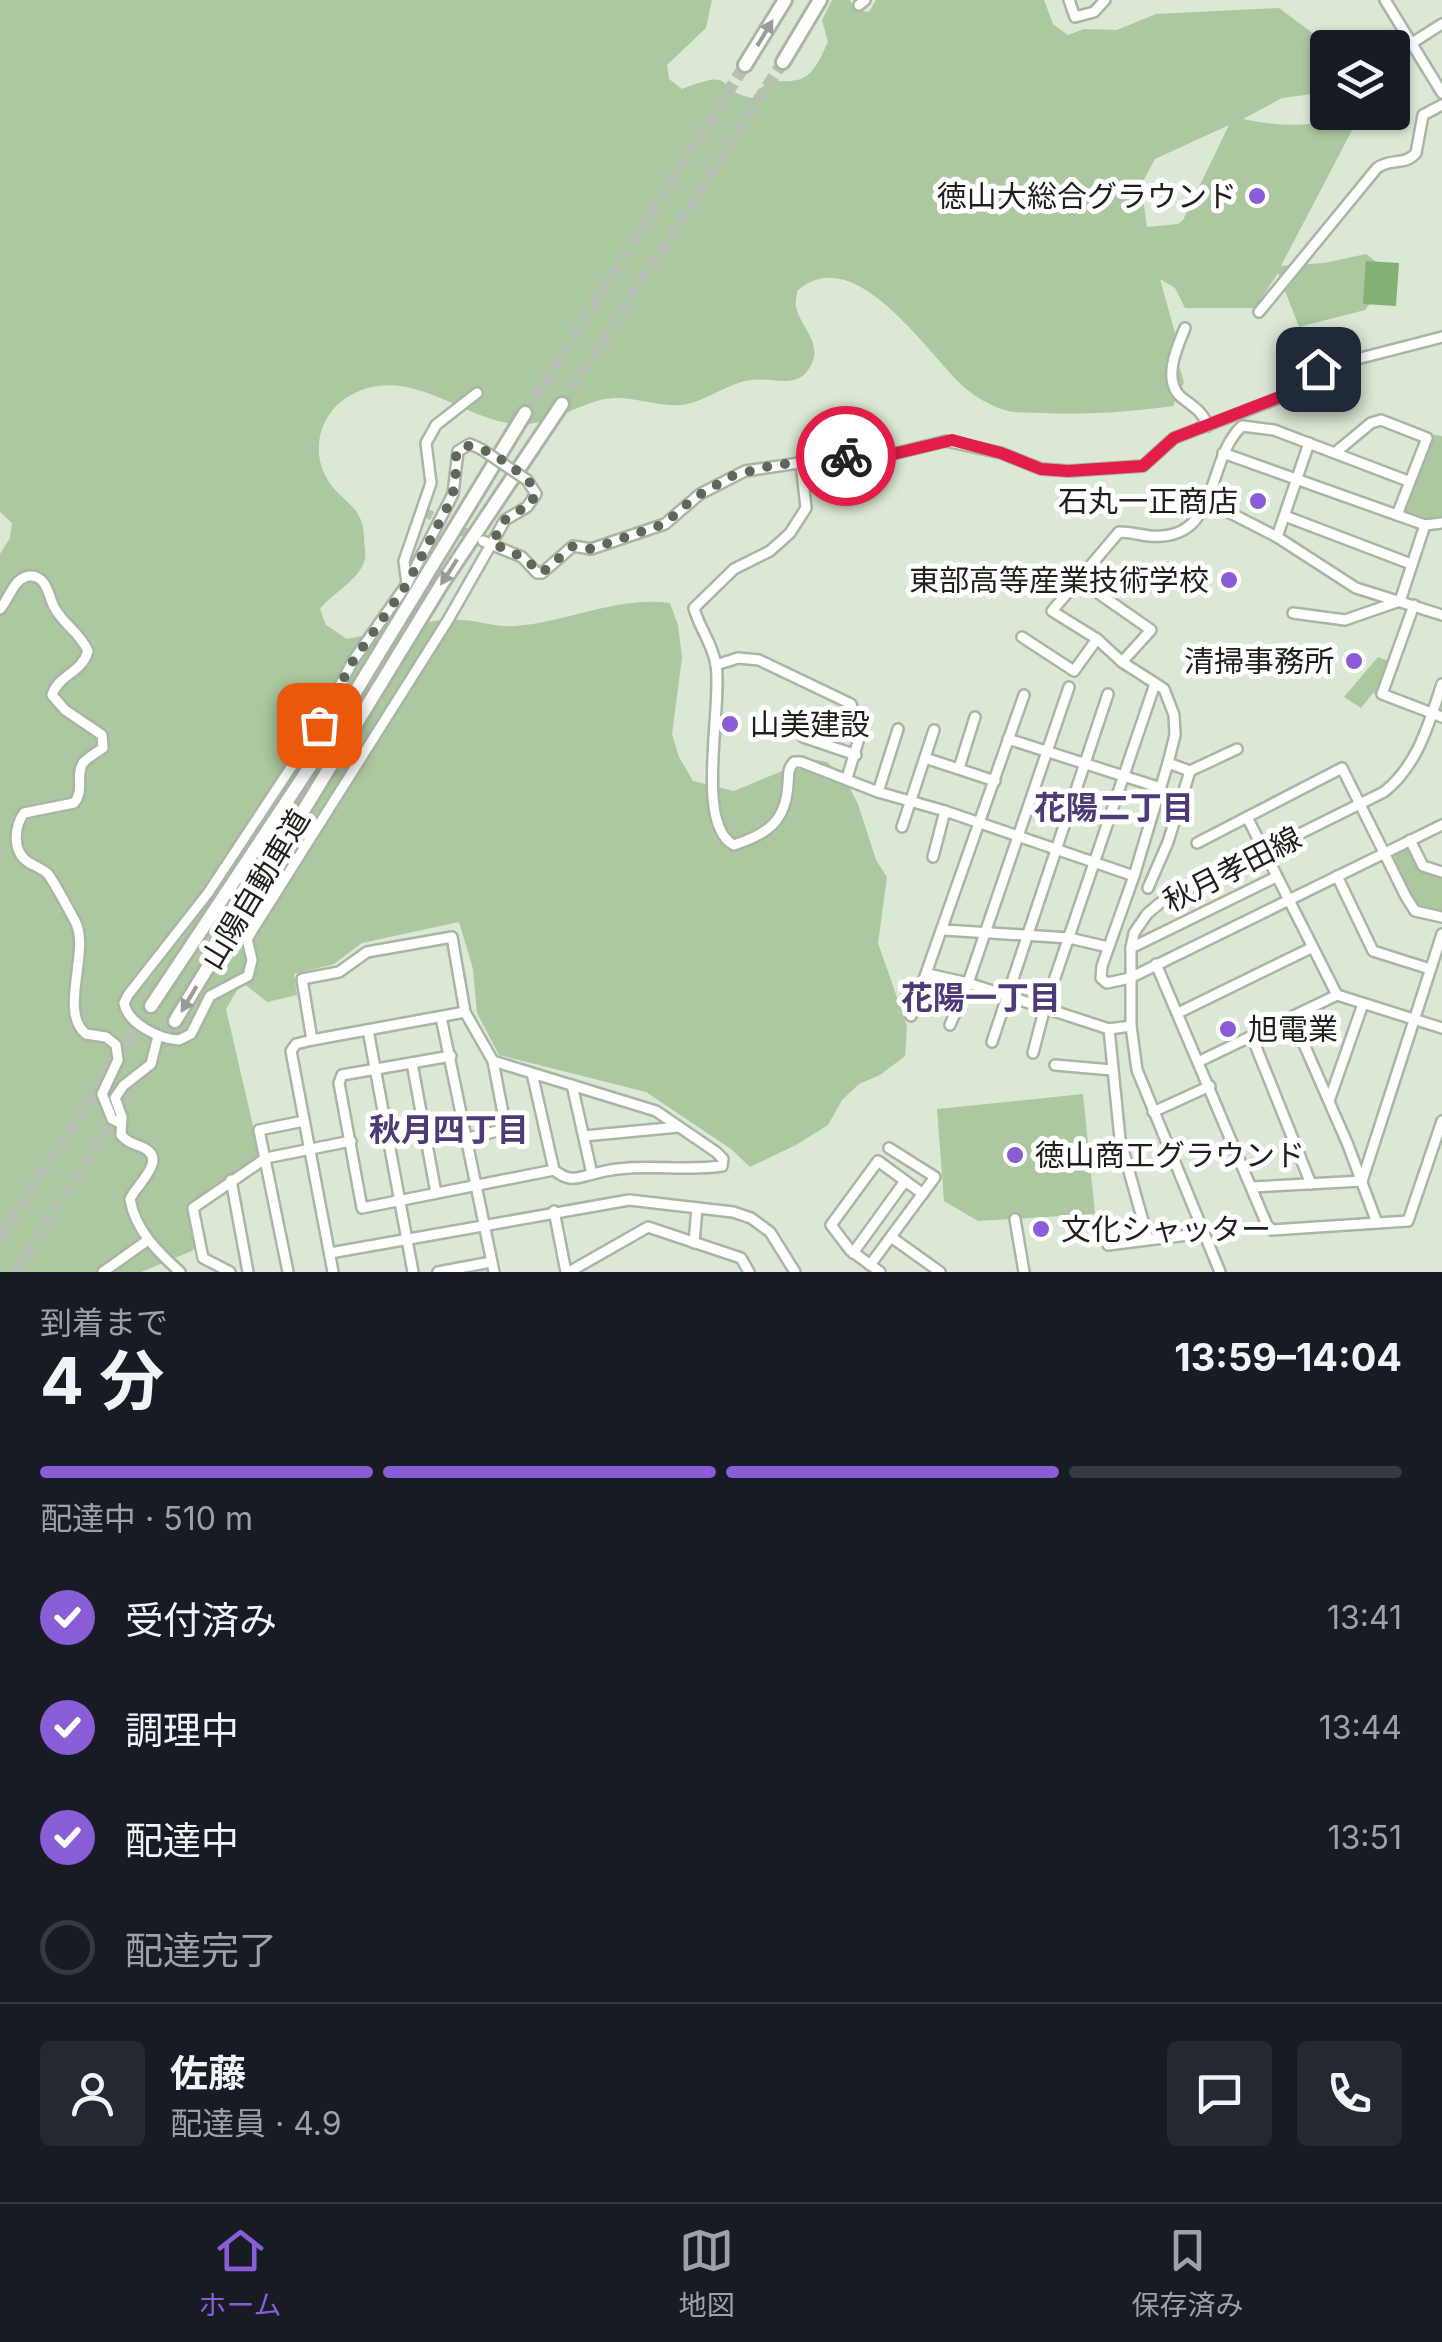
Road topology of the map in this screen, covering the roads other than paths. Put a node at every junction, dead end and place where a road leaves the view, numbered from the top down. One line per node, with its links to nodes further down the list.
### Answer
1 (784, 0): 9 (highway, one-way to 1)
2 (820, 0): 8 (highway)
3 (1070, 0): 4 (street)
4 (1105, 0)
5 (1385, 0): 7 (street)
6 (1442, 24): 7 (street)
7 (1412, 43): 10 (street)
8 (782, 62)
9 (745, 65)
10 (1442, 92)
11 (1442, 105): 12 (street)
12 (1260, 312)
13 (1185, 328): 18 (street)
14 (1442, 338): 18 (street)
15 (477, 393): 34 (street)
16 (562, 404): 113 (highway, 山陽自動車道, one-way to 113)
17 (525, 413): 106 (highway, 山陽自動車道)
18 (1208, 426): 22 (street)
19 (1309, 443): 20 (street); 21 (street); 23 (street)
20 (1336, 452): 24 (street); 24 (street)
21 (1223, 453): 23 (street); 25 (street)
22 (801, 462): 31 (street); 43 (street)
23 (1298, 478): 26 (street); 27 (street)
24 (1408, 481): 26 (street)
25 (1209, 502): 30 (street); 33 (street)
26 (1397, 515): 29 (street)
27 (1286, 516): 30 (street); 32 (street)
28 (1442, 523): 29 (street)
29 (1425, 525): 32 (street)
30 (1276, 537): 35 (street)
31 (487, 542): 34 (street, bridge); 120 (street)
32 (1410, 564): 35 (street)
33 (1078, 579): 41 (street); 42 (street)
34 (407, 584): 120 (street)
35 (1400, 600): 36 (street); 38 (street)
36 (1414, 605): 39 (street); 49 (street)
37 (0, 610): 139 (street)
38 (1294, 612)
39 (1442, 615)
40 (1022, 637): 41 (street)
41 (1097, 639): 42 (street)
42 (1122, 662): 44 (street)
43 (716, 665): 57 (street); 64 (street)
44 (1155, 684): 59 (street); 63 (street)
45 (1442, 684): 49 (street, 秋月孝田線)
46 (1069, 688): 56 (street)
47 (1108, 694): 60 (street)
48 (1024, 695): 54 (street)
49 (1437, 715): 69 (street, 秋月孝田線)
50 (975, 718): 61 (street)
51 (898, 730): 67 (street)
52 (934, 730): 58 (street)
53 (803, 736): 57 (street)
54 (1008, 738): 56 (street); 65 (street)
55 (1237, 749): 62 (street)
56 (1048, 750): 60 (street); 75 (street)
57 (856, 756): 64 (street)
58 (925, 758): 61 (street); 68 (street)
59 (1168, 763): 62 (street); 66 (street)
60 (1085, 764): 63 (street); 78 (street)
61 (960, 768): 65 (street)
62 (1190, 771): 87 (street)
63 (1123, 775): 66 (street); 82 (street)
64 (847, 778): 67 (street)
65 (995, 782): 72 (street)
66 (1161, 788): 84 (street)
67 (878, 792): 68 (street)
68 (912, 802): 70 (street); 74 (street)
69 (1361, 804): 71 (street); 79 (street, 秋月孝田線); 80 (street)
70 (945, 811): 72 (street); 81 (street)
71 (1248, 817): 77 (street); 79 (street)
72 (980, 824): 75 (street); 90 (street)
73 (1442, 825): 76 (street)
74 (902, 827)
75 (1018, 837): 78 (street); 91 (street)
76 (1410, 840): 80 (street); 83 (street)
77 (1197, 844)
78 (1056, 849): 82 (street); 93 (street)
79 (1265, 852): 86 (street); 96 (street, 秋月孝田線)
80 (1384, 854): 85 (street); 89 (street)
81 (933, 857)
82 (1095, 863): 84 (street); 94 (street)
83 (1442, 872)
84 (1134, 876): 95 (street)
85 (1337, 876): 88 (street); 99 (street)
86 (1276, 877): 88 (street); 96 (street)
87 (1148, 888)
88 (1288, 900): 97 (street); 98 (street)
89 (1442, 917)
90 (944, 930): 91 (street); 100 (street)
91 (986, 932): 93 (street); 102 (street)
92 (1442, 934): 99 (street)
93 (1027, 936): 94 (street); 104 (street)
94 (1069, 938): 95 (street); 107 (street)
95 (1108, 947): 101 (street)
96 (1131, 948): 101 (street, 秋月孝田線)
97 (1311, 948): 103 (street); 109 (street)
98 (1156, 964): 101 (street); 109 (street)
99 (1430, 969): 114 (street)
100 (928, 974): 102 (street); 110 (street)
101 (1130, 978): 116 (street, 秋月孝田線)
102 (968, 983): 104 (street); 115 (street)
103 (1336, 995): 105 (street); 112 (street)
104 (1007, 997): 107 (street); 123 (street)
105 (1362, 1004): 114 (street); 135 (street)
106 (151, 1006)
107 (1045, 1008): 117 (street); 124 (street)
108 (465, 1012): 111 (street); 122 (street); 126 (street)
109 (1178, 1013): 127 (street)
110 (912, 1016)
111 (441, 1017): 119 (street); 125 (street)
112 (1292, 1017): 121 (street); 135 (street)
113 (175, 1021)
114 (1414, 1021): 118 (street); 151 (street)
115 (950, 1025)
116 (1131, 1026): 117 (street); 136 (street, 秋月孝田線)
117 (1109, 1028): 131 (street)
118 (1442, 1028)
119 (368, 1030): 122 (street); 130 (street)
120 (158, 1036): 139 (street)
121 (1252, 1037): 127 (street); 152 (street)
122 (312, 1040): 137 (street)
123 (992, 1042)
124 (1034, 1053)
125 (451, 1056): 128 (street); 142 (street)
126 (493, 1061): 132 (street); 142 (street)
127 (1200, 1061): 134 (street)
128 (412, 1063): 130 (street); 155 (street)
129 (1055, 1065): 131 (street)
130 (376, 1069): 143 (street); 157 (street)
131 (1112, 1070): 165 (street)
132 (532, 1073): 133 (street); 147 (street)
133 (572, 1086): 140 (street); 141 (street)
134 (1210, 1086): 136 (street); 154 (street)
135 (1329, 1101): 151 (street)
136 (1153, 1112): 163 (street, 秋月孝田線)
137 (304, 1121): 144 (street); 146 (street)
138 (1442, 1121): 161 (street)
139 (120, 1123): 166 (street)
140 (679, 1128): 141 (street); 148 (street)
141 (584, 1136): 148 (street)
142 (468, 1138): 153 (street)
143 (351, 1141): 144 (street); 157 (street)
144 (311, 1148): 146 (street); 170 (street)
145 (889, 1148): 156 (street)
146 (266, 1158): 149 (street); 178 (street)
147 (554, 1170): 148 (street); 153 (street)
148 (592, 1174)
149 (231, 1180): 176 (street); 177 (street)
150 (905, 1181): 156 (street); 171 (street); 171 (street)
151 (1362, 1181): 152 (street); 161 (street)
152 (1311, 1184): 154 (street)
153 (475, 1186): 155 (street); 162 (street)
154 (1253, 1187): 161 (street)
155 (436, 1193): 157 (street)
156 (923, 1194): 164 (street)
157 (398, 1200): 167 (street)
158 (696, 1208): 159 (street); 168 (street); 184 (street)
159 (554, 1211): 162 (street); 182 (street)
160 (1015, 1220): 187 (street)
161 (1378, 1223)
162 (483, 1225): 167 (street); 173 (street)
163 (1204, 1233): 165 (street); 188 (street, 秋月孝田線)
164 (890, 1237): 172 (street); 186 (street)
165 (1148, 1239): 169 (street)
166 (148, 1240): 174 (street); 175 (street)
167 (407, 1240): 170 (street); 180 (street)
168 (694, 1243): 182 (street); 183 (street)
169 (1108, 1245)
170 (330, 1253): 179 (street)
171 (853, 1253): 172 (street)
172 (870, 1265): 185 (street)
173 (492, 1267): 181 (street)
174 (103, 1272)
175 (180, 1272)
176 (230, 1272)
177 (248, 1272)
178 (288, 1272)
179 (333, 1272)
180 (413, 1272)
181 (438, 1272)
182 (567, 1272)
183 (749, 1272)
184 (794, 1272)
185 (880, 1272)
186 (940, 1272)
187 (1024, 1272)
188 (1220, 1272)

